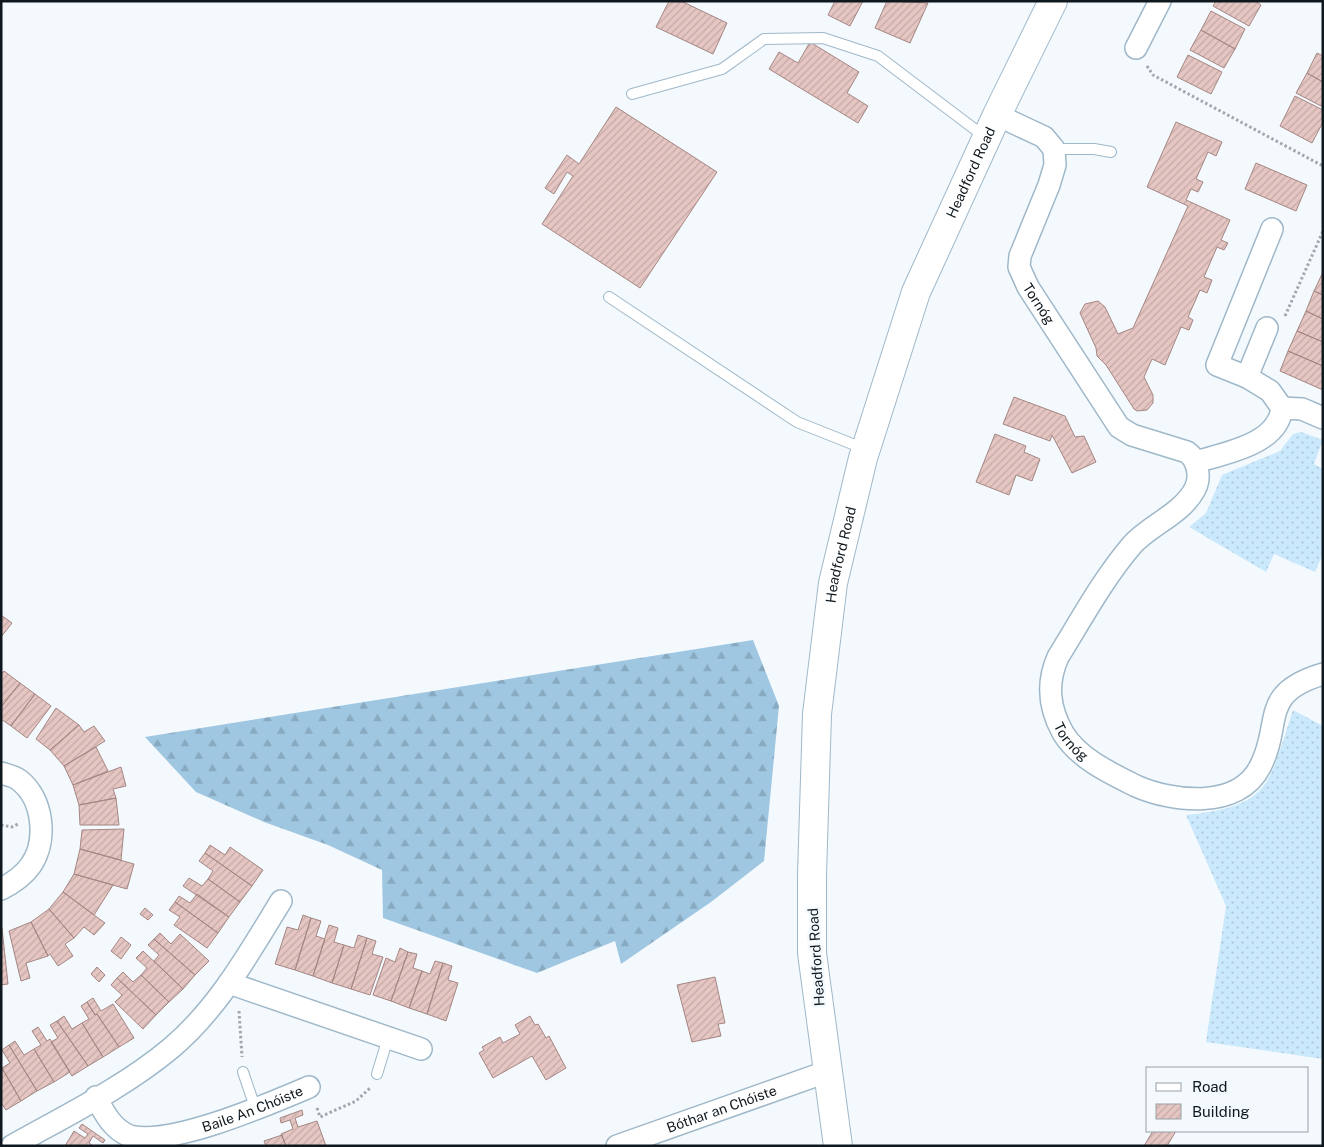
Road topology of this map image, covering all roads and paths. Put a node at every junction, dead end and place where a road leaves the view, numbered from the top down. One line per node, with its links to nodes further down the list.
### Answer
1 (1053, 1): 5 (main road, Headford Road)
2 (1160, 1): 3 (street)
3 (1136, 48): 8 (path)
4 (632, 94): 5 (lane)
5 (992, 127): 6 (street); 16 (main road, Headford Road)
6 (1054, 149): 7 (lane); 17 (street, Tornóg)
7 (1111, 152)
8 (1323, 166)
9 (1272, 230): 13 (street)
10 (1323, 231): 12 (path)
11 (609, 298): 16 (lane)
12 (1267, 328): 13 (street)
13 (1247, 377): 14 (street)
14 (1282, 408): 15 (street); 17 (street)
15 (1323, 418)
16 (866, 449): 26 (main road, Headford Road)
17 (1196, 462): 18 (street, Tornóg)
18 (1323, 674)
19 (1, 773): 20 (street)
20 (1, 889)
21 (281, 901): 22 (street)
22 (229, 983): 23 (street); 25 (path); 29 (street)
23 (388, 1038): 24 (street); 27 (lane)
24 (421, 1049)
25 (244, 1072): 30 (lane)
26 (826, 1072): 32 (street, Bóthar an Chóiste); 33 (main road, Headford Road)
27 (377, 1074): 28 (path)
28 (309, 1087): 30 (street, Baile An Chóiste)
29 (96, 1097): 30 (street, Baile An Chóiste); 31 (street)
30 (256, 1110)
31 (12, 1146)
32 (617, 1146)
33 (838, 1146)

